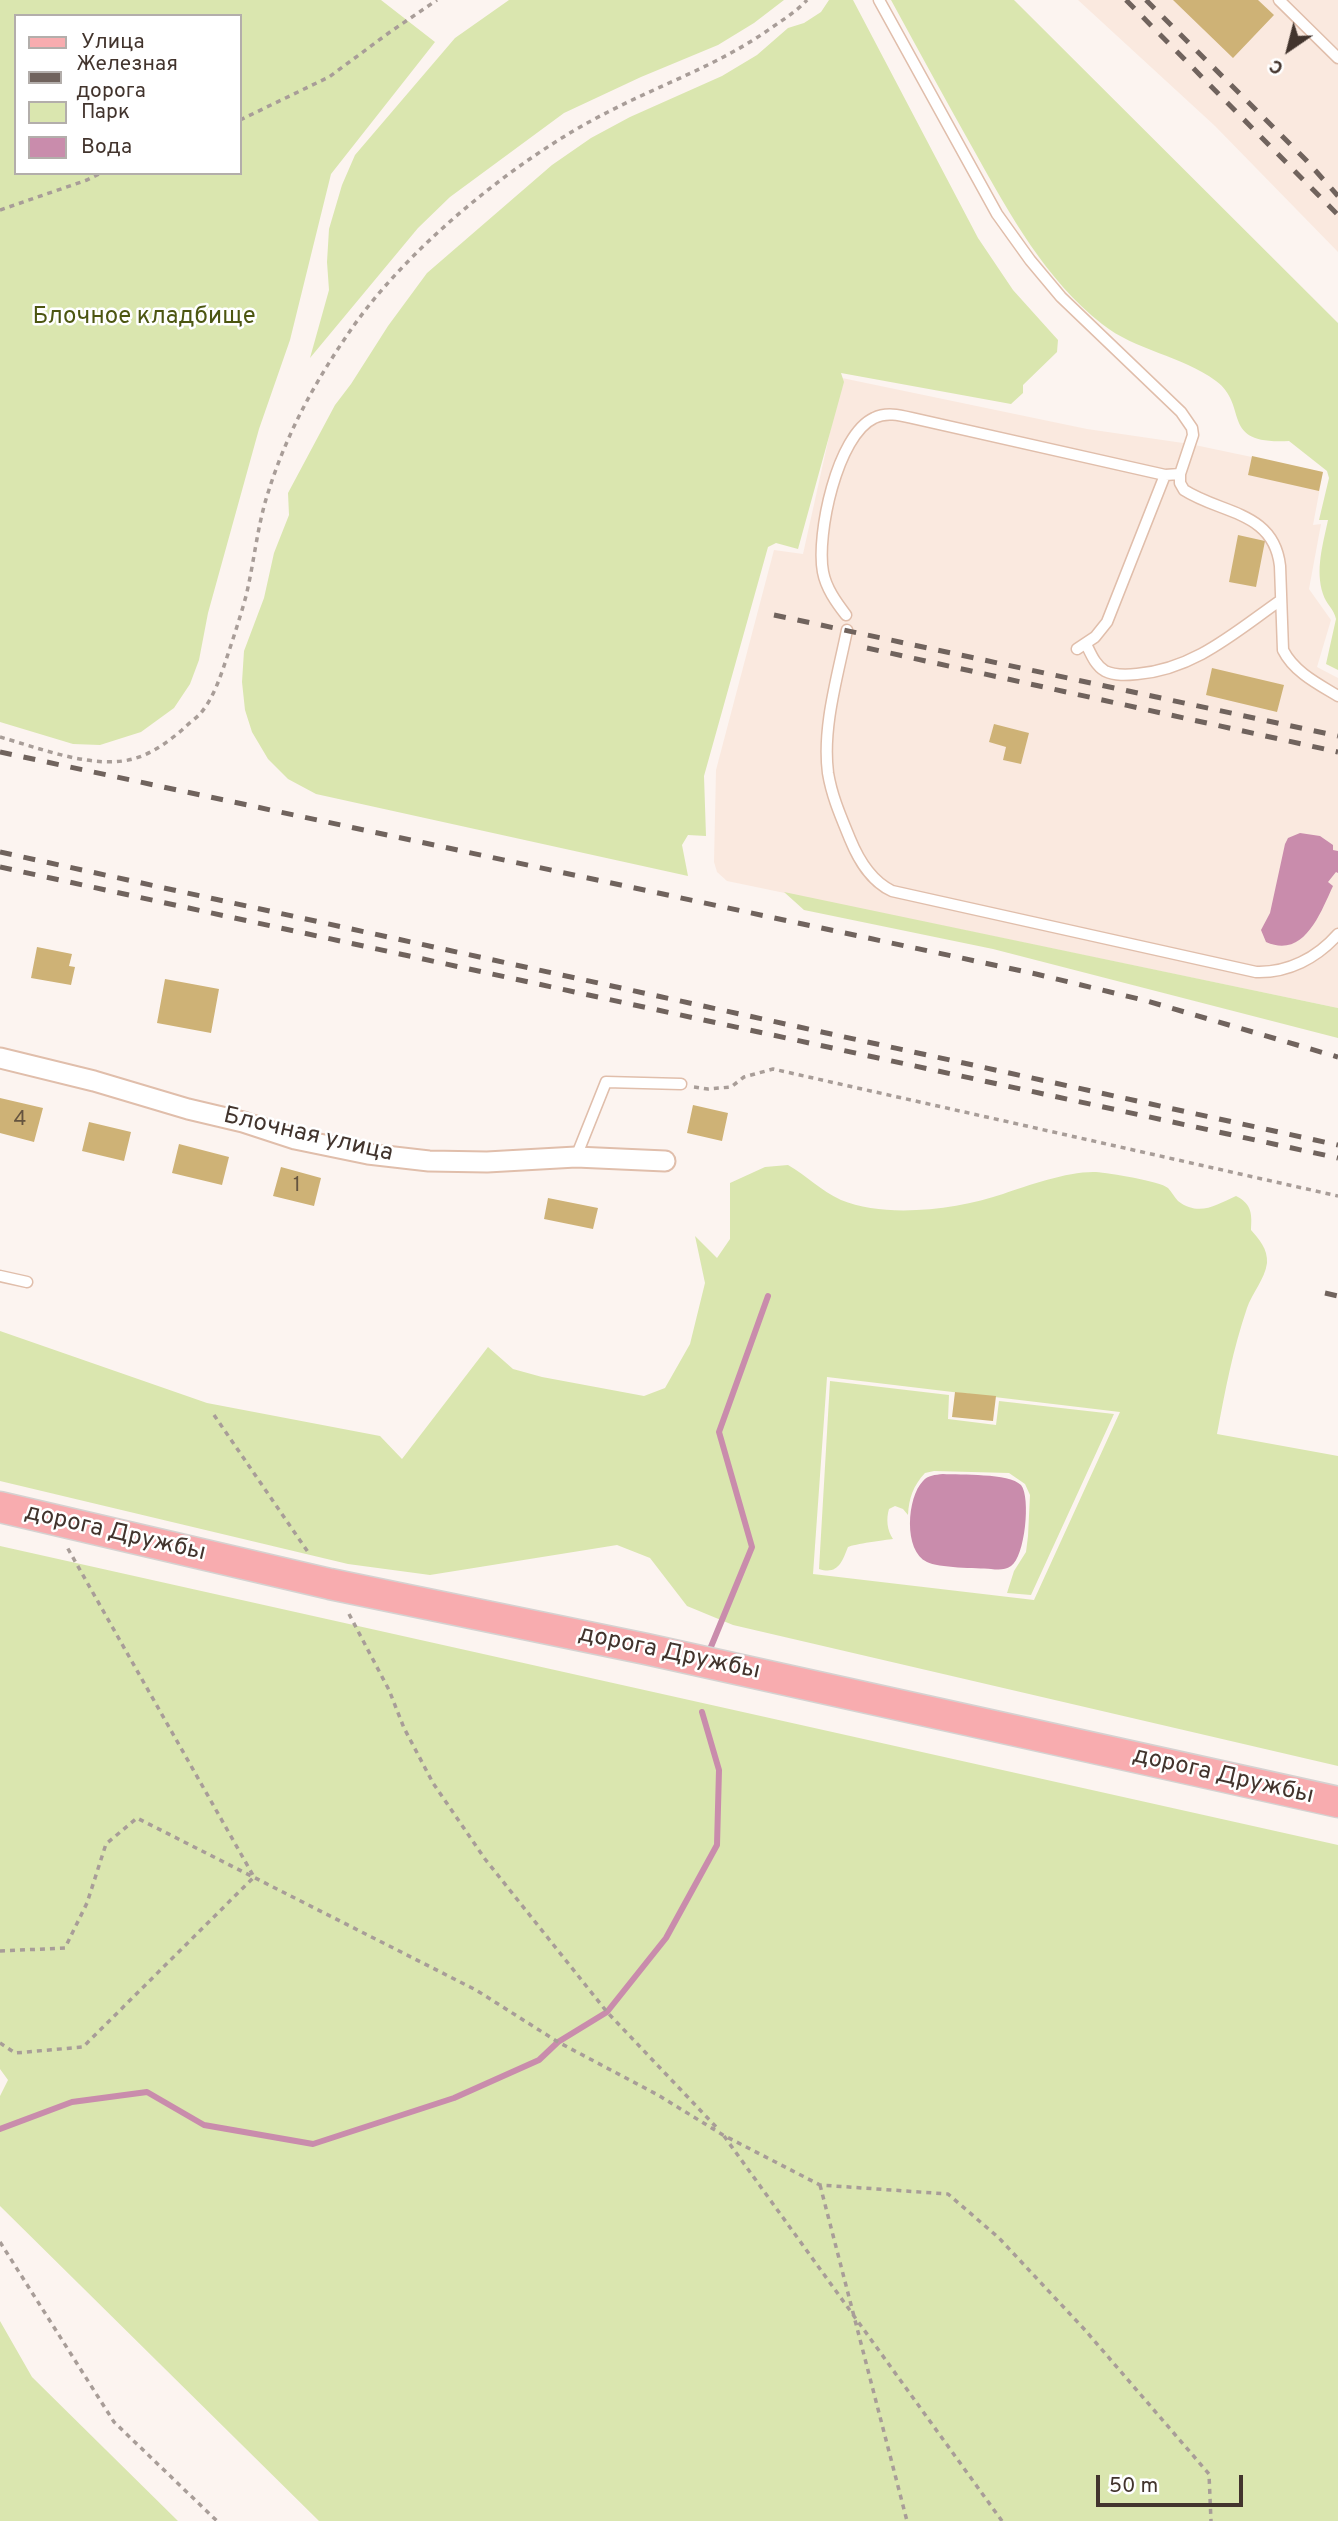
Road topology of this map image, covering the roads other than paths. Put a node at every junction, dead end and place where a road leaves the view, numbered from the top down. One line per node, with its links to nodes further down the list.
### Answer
1 (878, 0): 4 (lane)
2 (1279, 0): 3 (lane)
3 (1338, 58)
4 (1180, 474): 5 (lane); 6 (lane)
5 (1165, 475): 6 (lane); 7 (lane)
6 (1281, 600): 9 (lane)
7 (846, 615)
8 (847, 630): 10 (lane)
9 (1338, 696)
10 (1338, 934)
11 (0, 1058): 13 (street, Блочная улица)
12 (681, 1084): 13 (lane)
13 (576, 1157): 14 (street, Блочная улица)
14 (665, 1161)
15 (0, 1276): 16 (lane)
16 (27, 1282)
17 (0, 1507): 18 (main road, дорога Дружбы)
18 (1338, 1802)

